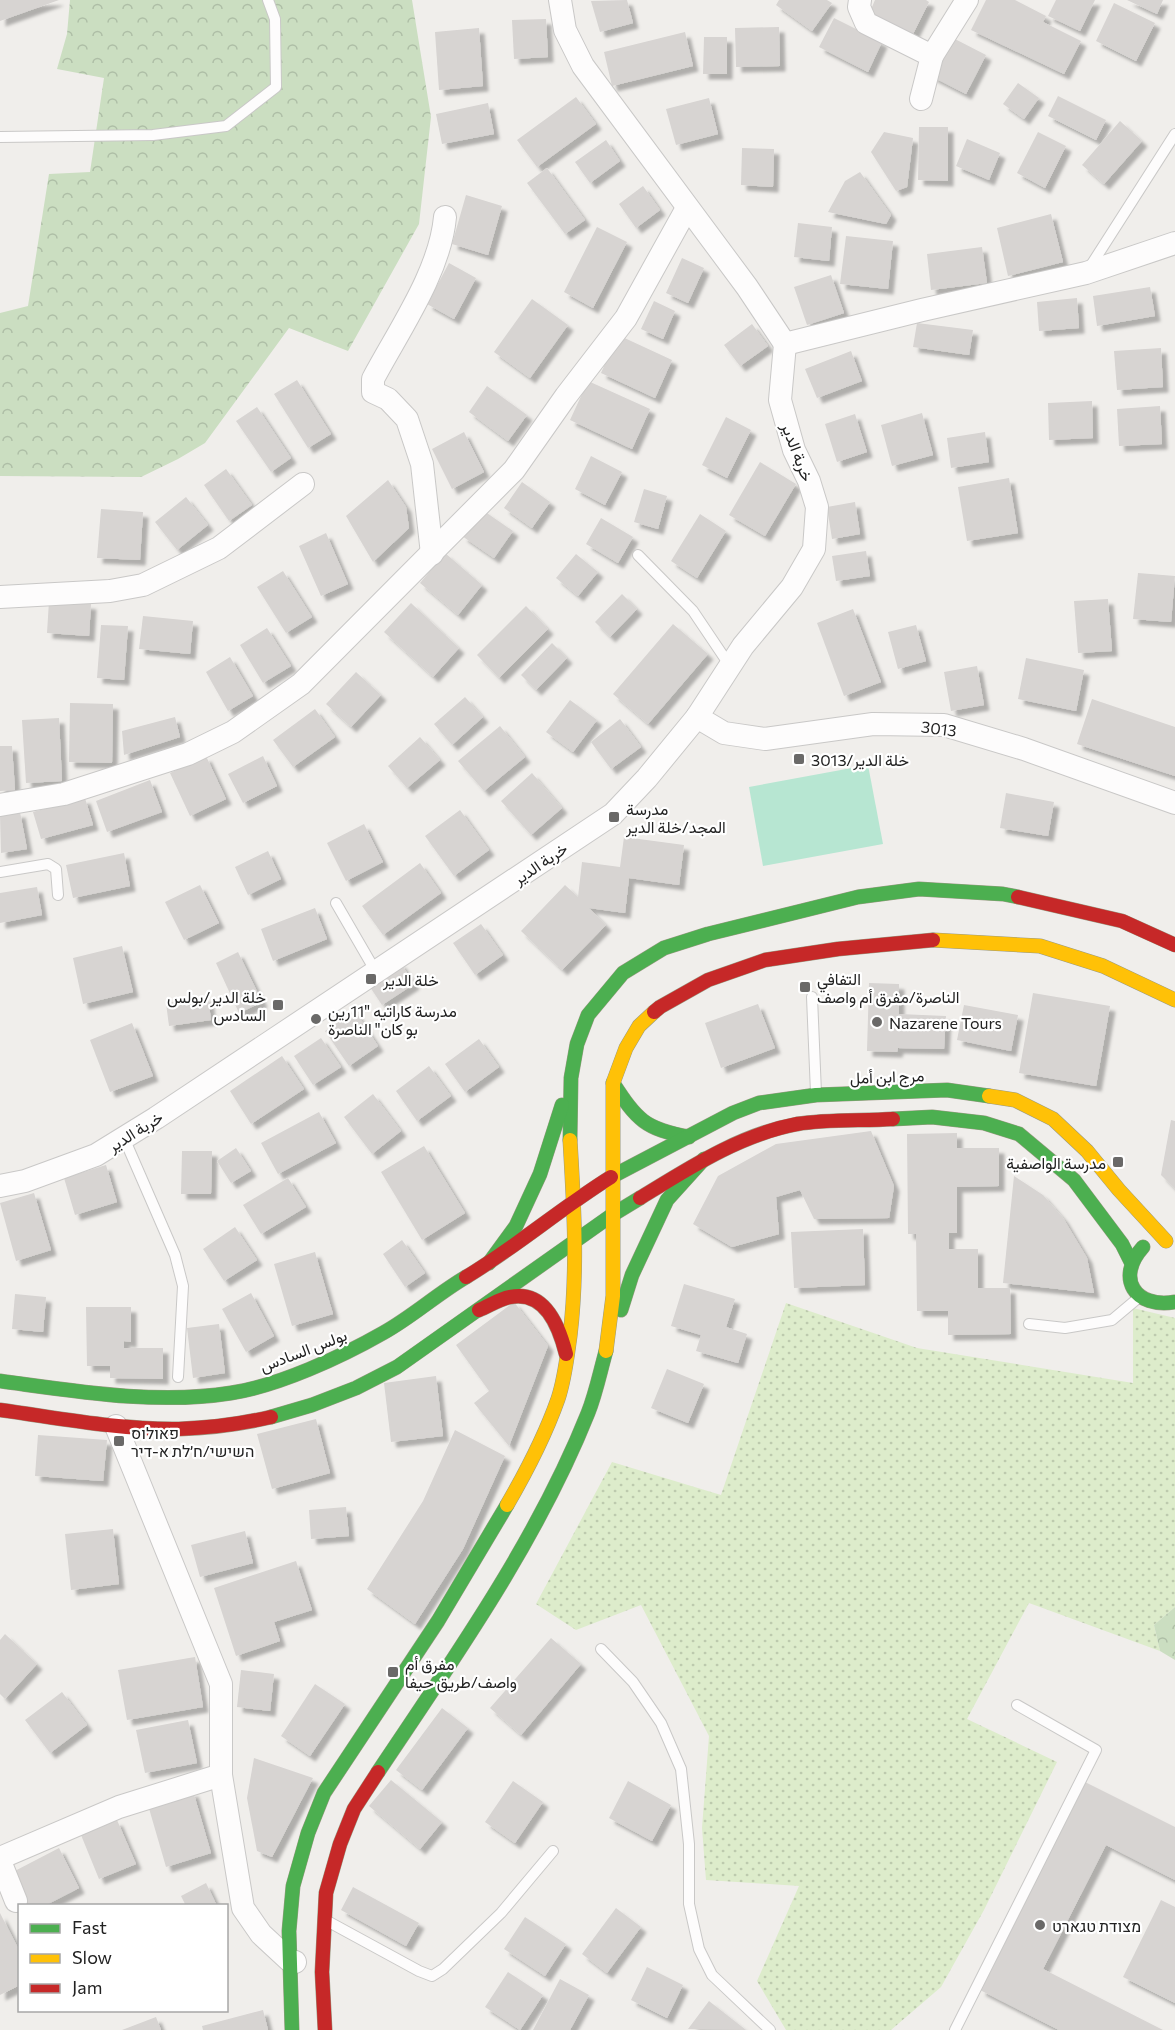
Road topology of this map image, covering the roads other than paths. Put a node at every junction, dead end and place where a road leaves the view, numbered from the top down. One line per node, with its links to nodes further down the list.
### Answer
1 (268, 0): 8 (lane)
2 (560, 0): 9 (street)
3 (860, 0): 5 (street)
4 (967, 0): 5 (street)
5 (932, 56): 6 (street)
6 (921, 99)
7 (1175, 134): 12 (lane)
8 (0, 137)
9 (687, 208): 13 (street); 15 (street)
10 (445, 217): 15 (street)
11 (1175, 243): 12 (street)
12 (1086, 273): 13 (street)
13 (784, 344): 18 (street, خربة الدير)
14 (303, 484): 17 (street)
15 (432, 554): 21 (street)
16 (638, 555): 18 (lane)
17 (0, 597)
18 (730, 666): 19 (street, خربة الدير)
19 (697, 717): 20 (street, 3013); 26 (street, خربة الدير)
20 (1175, 803)
21 (0, 805)
22 (0, 872): 23 (lane)
23 (58, 895)
24 (336, 903): 26 (lane)
25 (1175, 945): 29 (main road)
26 (376, 972): 33 (street, خربة الدير)
27 (812, 997): 31 (lane)
28 (1175, 1000): 30 (main road)
29 (571, 1078): 37 (main road); 42 (main road)
30 (613, 1083): 32 (main road); 35 (main road)
31 (816, 1095): 32 (main road, مرج ابن أمل); 40 (main road, مرج ابن أمل)
32 (689, 1137): 35 (main road, مرج ابن أمل)
33 (123, 1138): 36 (street, خربة الدير); 47 (lane)
34 (704, 1160): 38 (main road); 41 (main road); 48 (main road)
35 (612, 1176): 37 (main road, مرج ابن أمل); 38 (main road)
36 (0, 1186)
37 (574, 1200): 39 (main road); 42 (main road, بولس السادس)
38 (612, 1215): 39 (main road); 48 (main road)
39 (576, 1242): 45 (main road); 50 (main road)
40 (1171, 1243): 41 (main road)
41 (1131, 1262): 43 (main road)
42 (489, 1263): 49 (main road, بولس السادس)
43 (1140, 1297): 44 (main road); 46 (lane)
44 (1172, 1307)
45 (479, 1310): 50 (main road); 52 (main road)
46 (1029, 1324)
47 (178, 1377)
48 (599, 1377): 59 (main road)
49 (0, 1381)
50 (563, 1381): 60 (main road)
51 (0, 1410): 52 (main road)
52 (116, 1426): 55 (street)
53 (601, 1648): 64 (lane)
54 (1017, 1705): 65 (lane)
55 (220, 1775): 57 (street); 60 (street)
56 (553, 1851): 59 (lane)
57 (0, 1860): 58 (street)
58 (16, 1900)
59 (324, 1919): 61 (main road)
60 (289, 1960): 61 (street); 62 (main road)
61 (322, 1972): 63 (main road)
62 (292, 2030)
63 (325, 2030)
64 (770, 2030)
65 (955, 2030)

